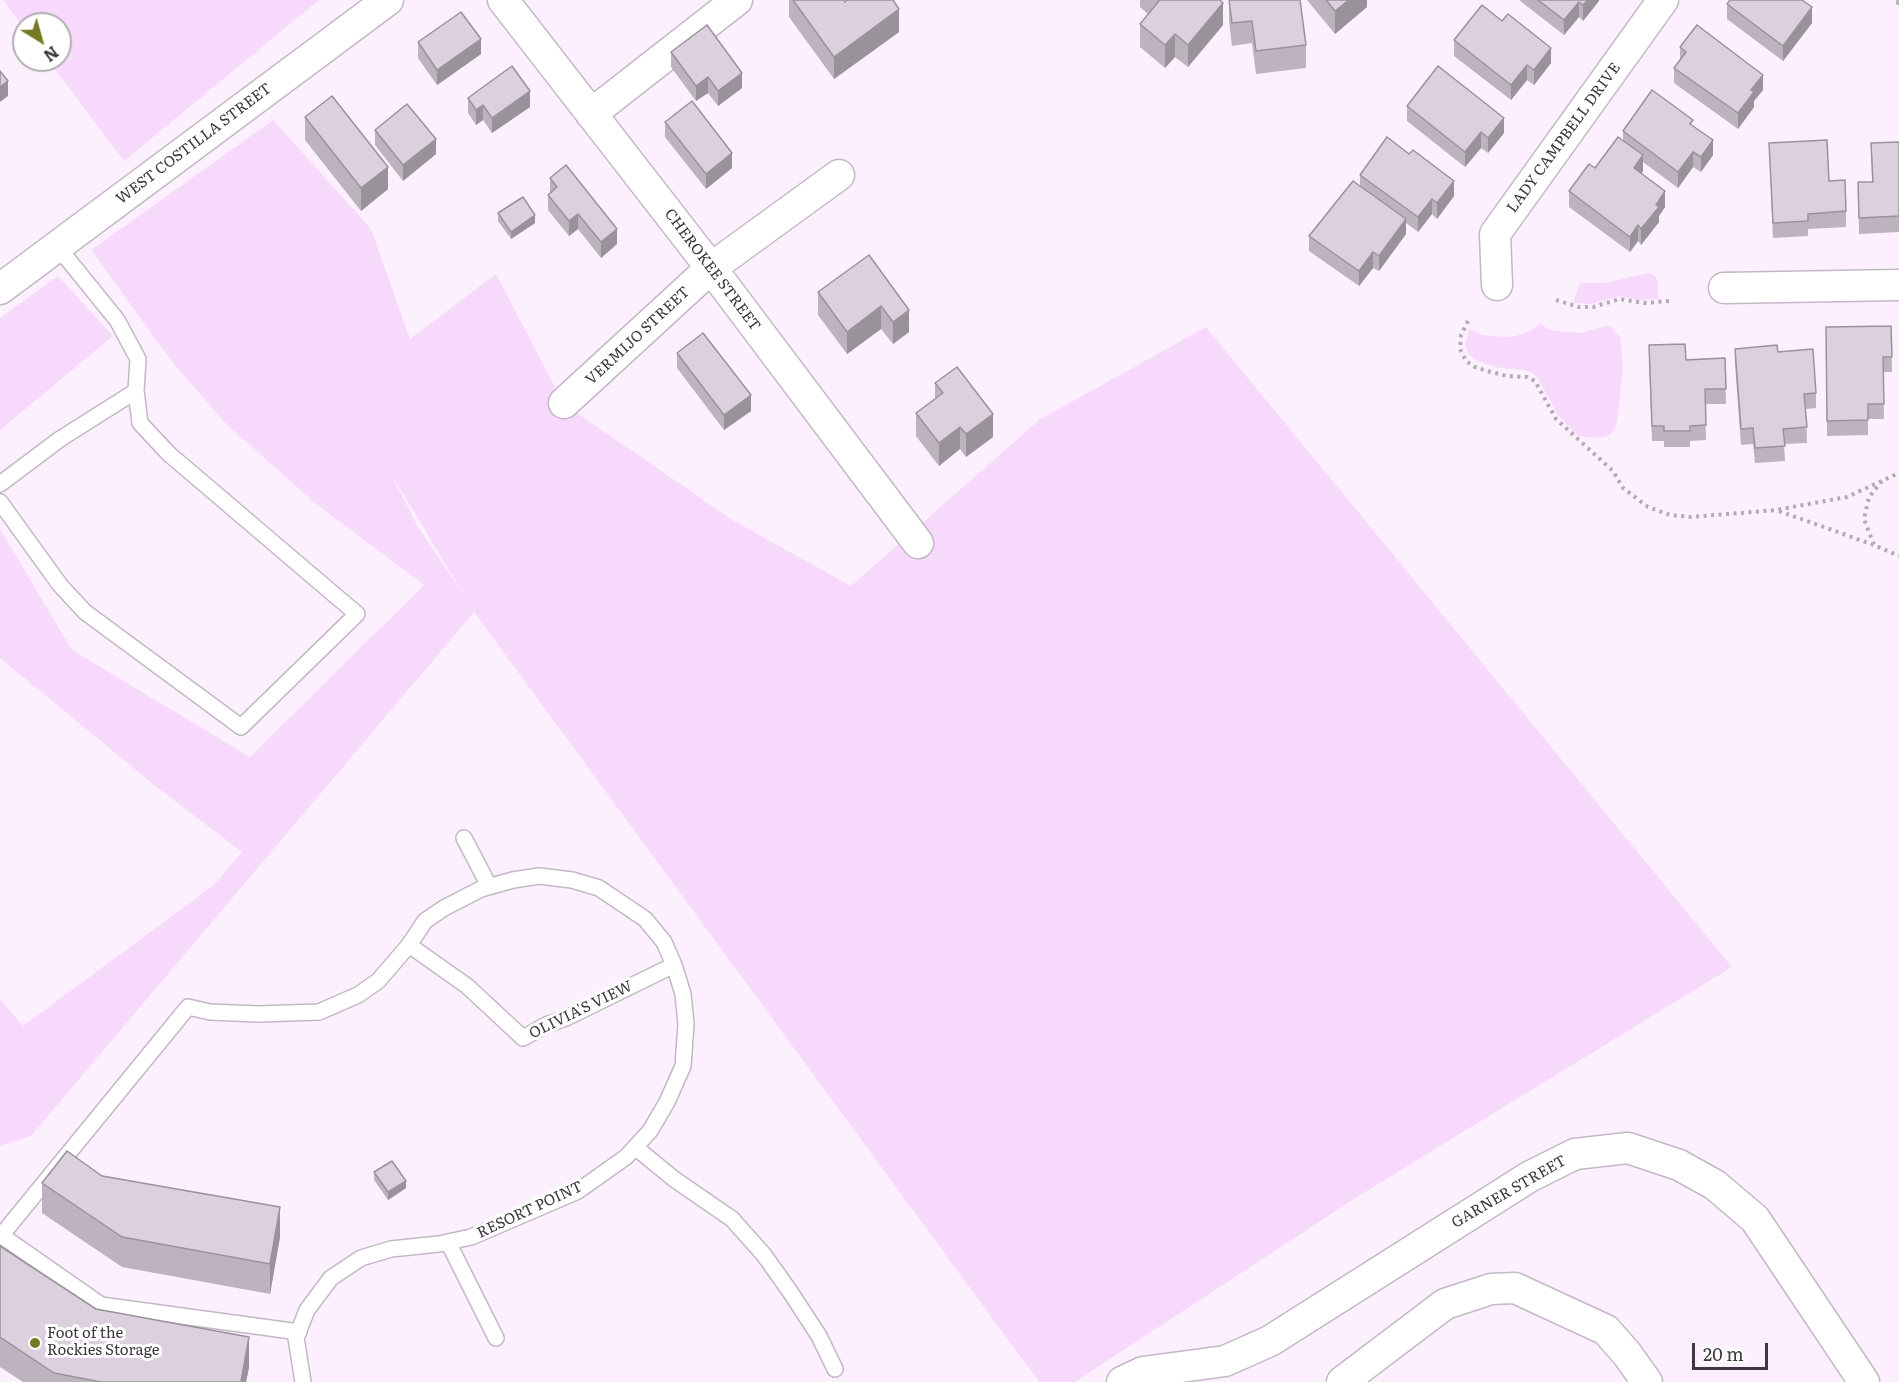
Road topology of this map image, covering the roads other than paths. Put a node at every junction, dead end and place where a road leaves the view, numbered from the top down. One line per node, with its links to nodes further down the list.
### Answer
1 (388, 0): 7 (street, WEST COSTILLA STREET)
2 (503, 0): 5 (street, CHEROKEE STREET)
3 (737, 0): 5 (street)
4 (1663, 0): 9 (street, LADY CAMPBELL DRIVE)
5 (591, 114): 8 (street, CHEROKEE STREET)
6 (839, 175): 8 (street, VERMIJO STREET)
7 (57, 246): 12 (street, WEST COSTILLA STREET); 13 (lane)
8 (711, 268): 14 (street, VERMIJO STREET); 17 (street, CHEROKEE STREET)
9 (1497, 285)
10 (1899, 285): 11 (street)
11 (1724, 288)
12 (0, 289)
13 (136, 391): 15 (lane); 16 (lane)
14 (564, 404)
15 (0, 484)
16 (0, 502)
17 (918, 543)
18 (464, 838): 19 (lane)
19 (489, 886): 20 (lane, RESORT POINT); 21 (lane, RESORT POINT)
20 (409, 945): 21 (lane, OLIVIA'S VIEW); 23 (lane, RESORT POINT)
21 (674, 965): 22 (lane, RESORT POINT)
22 (635, 1147): 24 (lane, RESORT POINT); 27 (lane)
23 (1, 1236): 25 (lane)
24 (448, 1242): 25 (lane, RESORT POINT); 26 (lane)
25 (299, 1332): 29 (lane, RESORT POINT)
26 (496, 1338)
27 (835, 1370)
28 (1362, 1376): 31 (street)
29 (303, 1382)
30 (1122, 1382): 32 (street, GARNER STREET)
31 (1647, 1382)
32 (1864, 1382)

